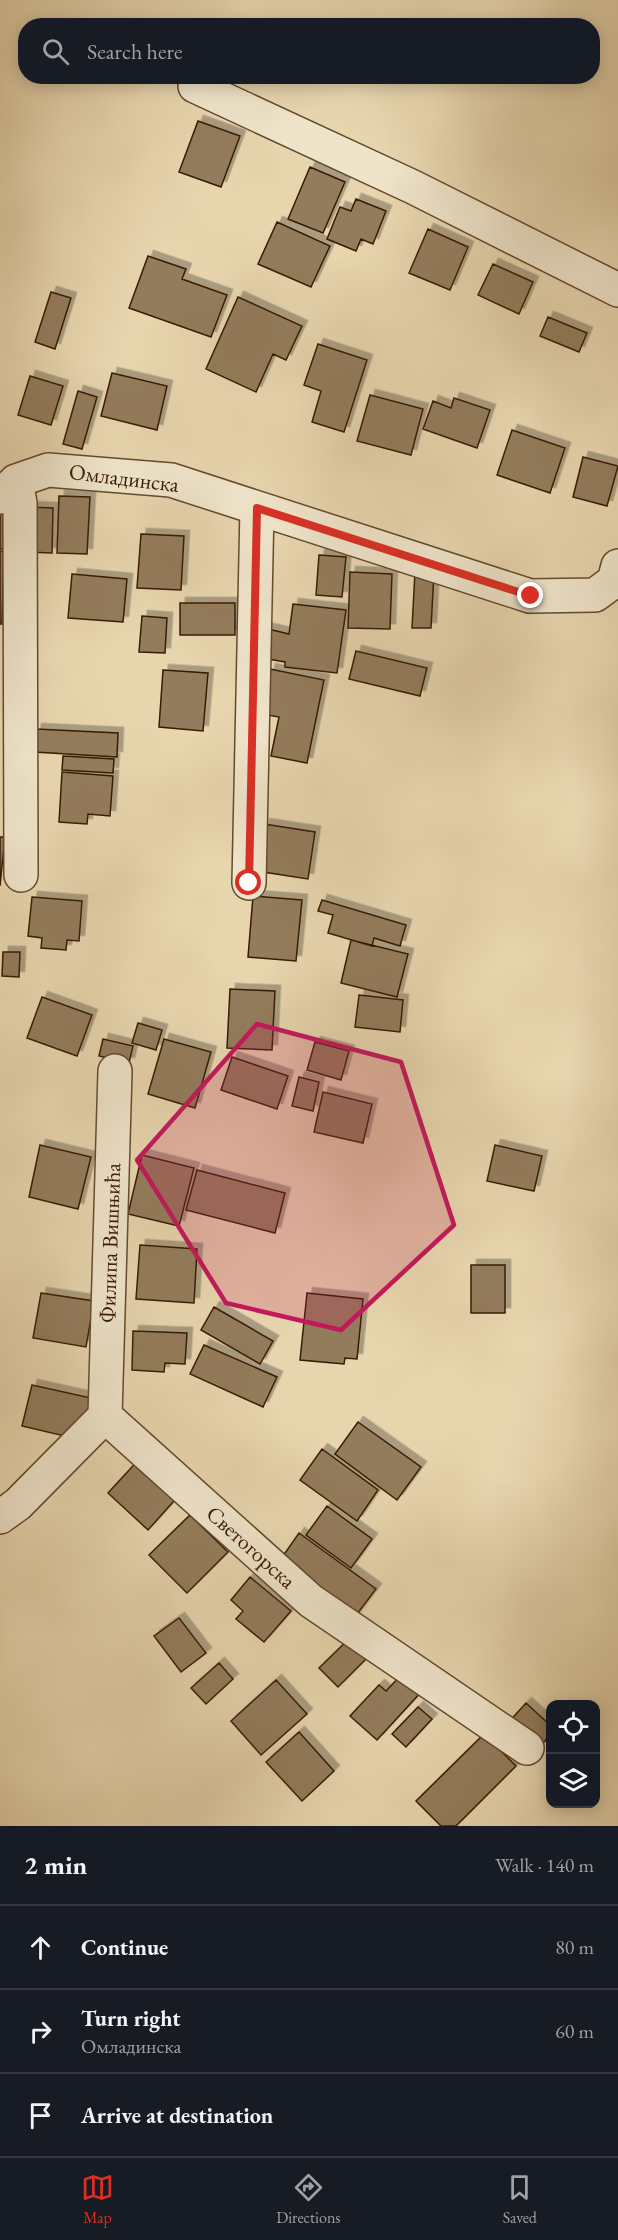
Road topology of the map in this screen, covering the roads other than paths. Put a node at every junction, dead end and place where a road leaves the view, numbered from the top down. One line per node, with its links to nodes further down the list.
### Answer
1 (195, 86): 2 (street)
2 (618, 290)
3 (8, 489): 4 (street, Омладинска); 6 (street)
4 (257, 508): 5 (street, Омладинска); 7 (street)
5 (618, 566)
6 (21, 874)
7 (249, 883)
8 (115, 1071): 9 (street, Филипа Вишњића)
9 (105, 1416): 10 (street); 11 (street, Светогорска)
10 (0, 1517)
11 (527, 1748)

